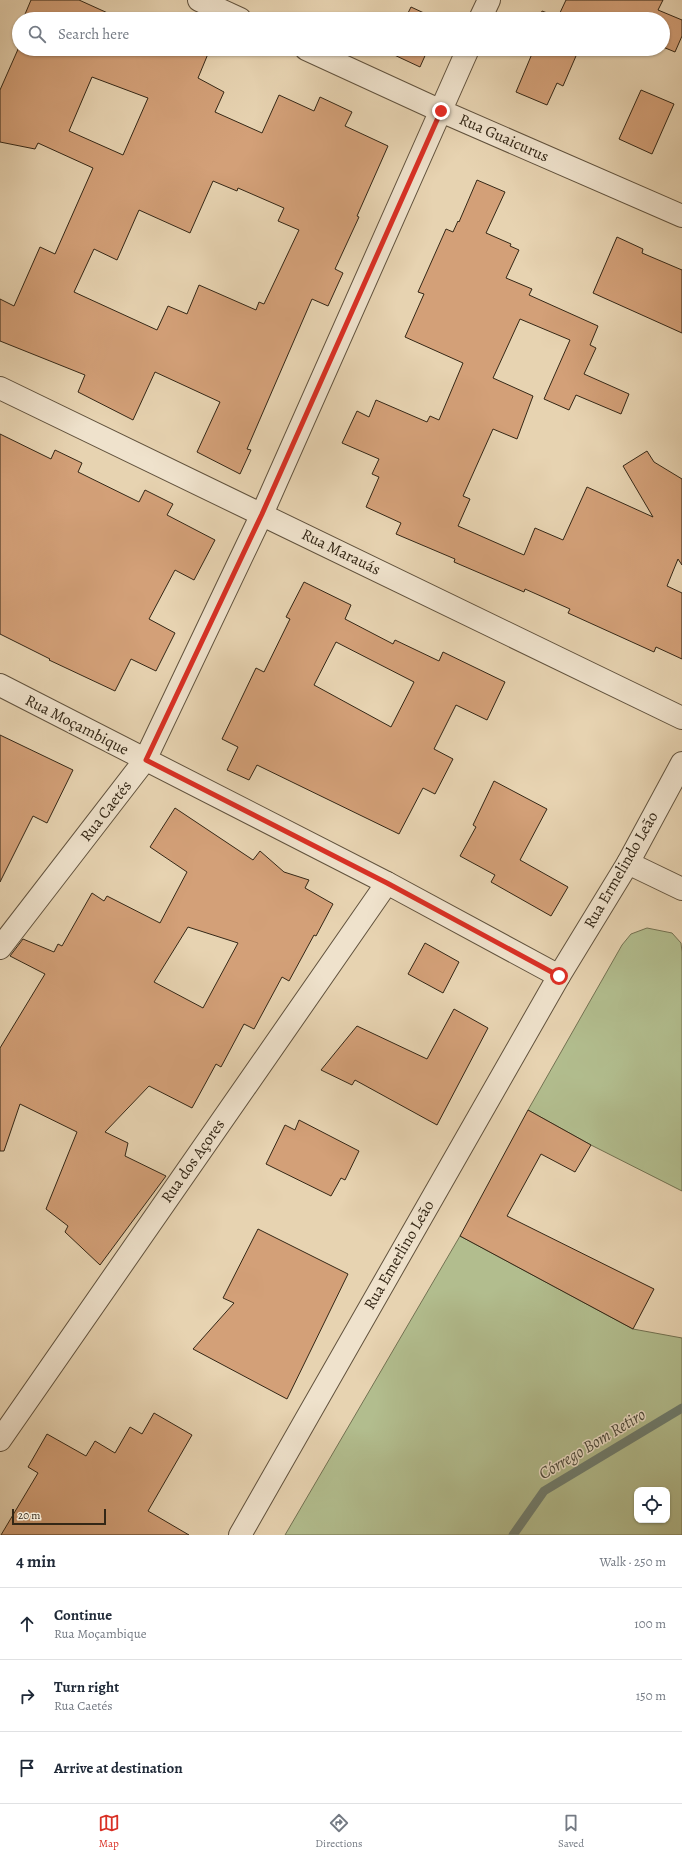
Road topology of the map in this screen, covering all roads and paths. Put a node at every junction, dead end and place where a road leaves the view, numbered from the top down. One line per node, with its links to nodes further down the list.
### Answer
1 (199, 0): 3 (street)
2 (488, 0): 4 (street)
3 (225, 12)
4 (483, 12)
5 (321, 56): 7 (street, Rua Guaicurus)
6 (465, 56): 7 (street, Rua Caetés)
7 (441, 111): 8 (street, Rua Guaicurus); 10 (street, Rua Caetés)
8 (682, 216)
9 (0, 388): 10 (street, Rua Marauás)
10 (262, 514): 12 (street, Rua Marauás); 13 (street, Rua Caetés)
11 (0, 685): 13 (street, Rua Moçambique)
12 (682, 718)
13 (146, 760): 16 (street, Rua Moçambique); 18 (street, Rua Caetés)
14 (682, 763): 15 (street, Rua Ermelindo Leão)
15 (628, 863): 17 (street); 19 (street, Rua Ermelindo Leão)
16 (387, 883): 19 (street, Rua Moçambique); 20 (street, Rua dos Açores)
17 (682, 889)
18 (0, 948)
19 (559, 976): 21 (street, Rua Emerlino Leão)
20 (0, 1440)
21 (240, 1535)

